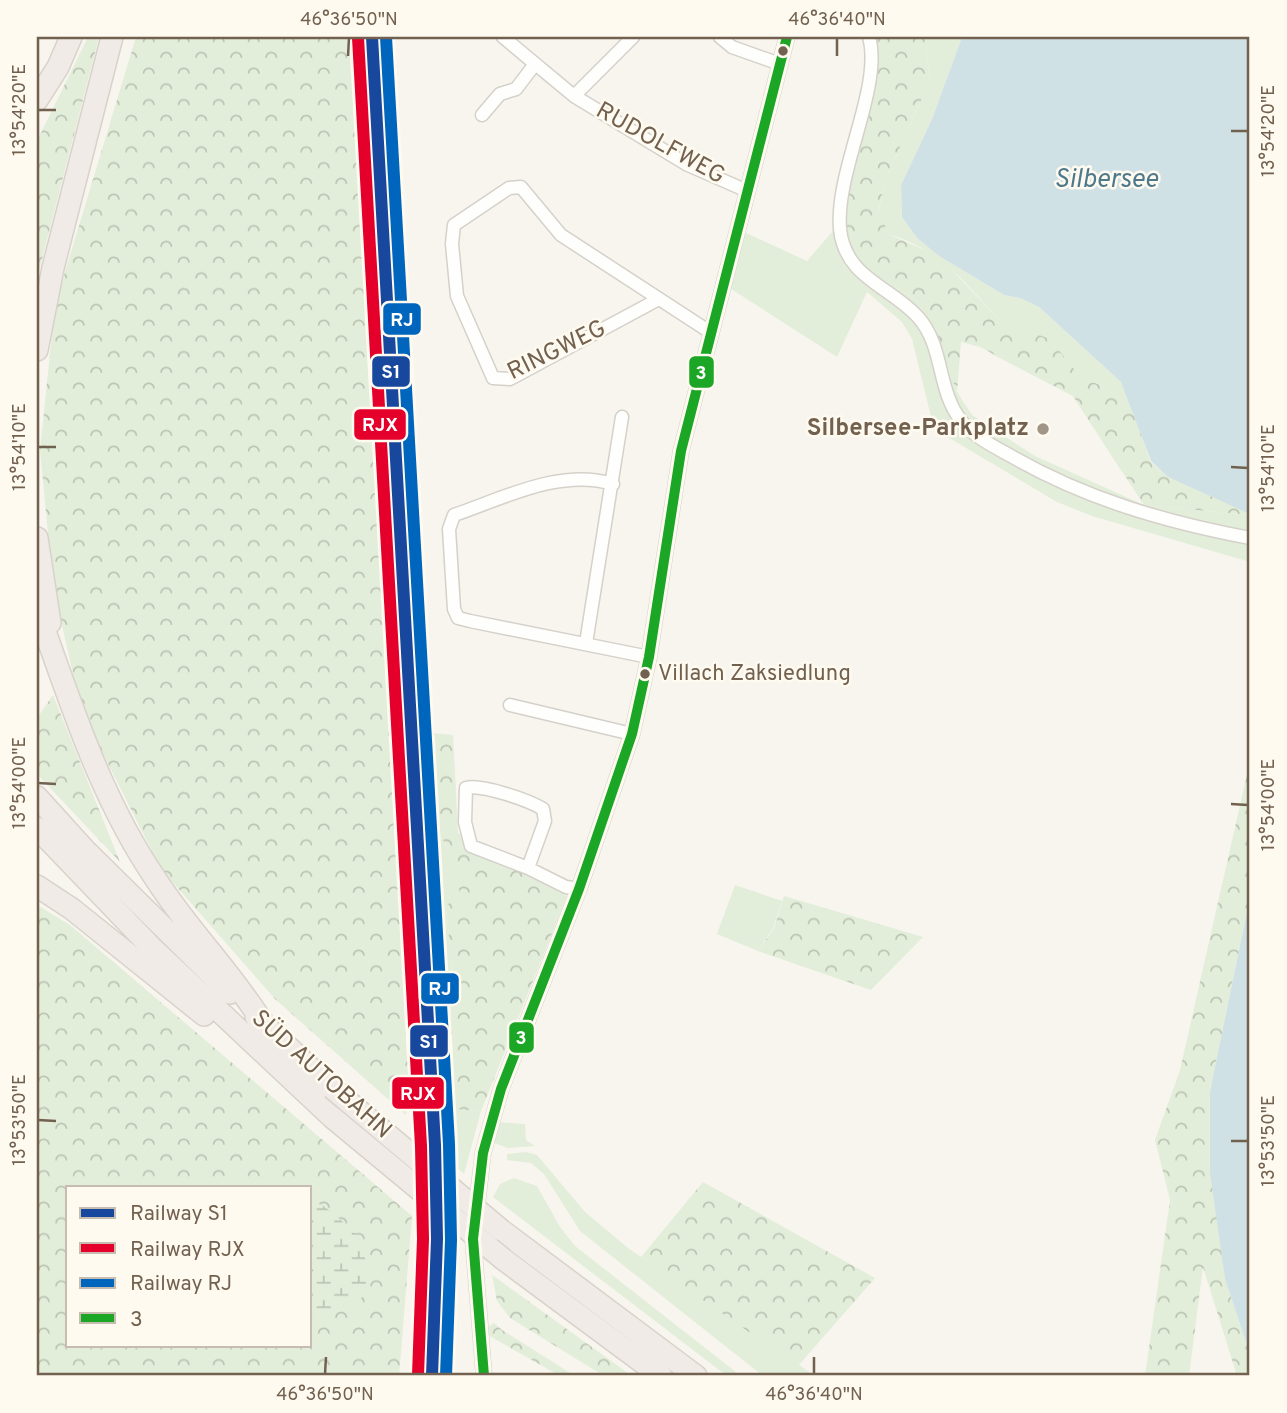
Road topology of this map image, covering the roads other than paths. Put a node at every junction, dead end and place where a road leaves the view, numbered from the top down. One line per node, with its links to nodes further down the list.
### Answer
1 (71, 37): 10 (highway)
2 (112, 37): 18 (highway)
3 (503, 37): 8 (street)
4 (633, 37): 11 (street, RUDOLFWEG)
5 (720, 37): 9 (street)
6 (787, 37): 9 (street)
7 (869, 37): 22 (street)
8 (535, 64): 11 (street); 13 (street)
9 (780, 64): 15 (street)
10 (58, 67): 12 (highway); 14 (highway)
11 (574, 96): 15 (street, RUDOLFWEG)
12 (37, 100)
13 (482, 116)
14 (37, 117)
15 (745, 190): 17 (street)
16 (657, 300): 16 (street, RINGWEG); 17 (street, RINGWEG)
17 (710, 332): 25 (street)
18 (37, 350)
19 (622, 418): 20 (street)
20 (613, 485): 24 (street); 24 (street)
21 (37, 538): 26 (highway)
22 (1250, 538)
23 (37, 609): 26 (highway)
24 (586, 643): 25 (street)
25 (649, 657): 28 (street)
26 (58, 666): 34 (highway)
27 (510, 705): 28 (street)
28 (632, 734): 33 (street)
29 (37, 797): 34 (highway, SÜD AUTOBAHN)
30 (37, 828): 35 (highway, SÜD AUTOBAHN)
31 (528, 867): 31 (street); 33 (street)
32 (37, 886): 35 (highway)
33 (579, 889): 36 (street)
34 (265, 1026): 38 (highway, SÜD AUTOBAHN, bridge)
35 (261, 1052): 37 (highway, SÜD AUTOBAHN, bridge)
36 (484, 1376)
37 (661, 1376)
38 (696, 1376)

